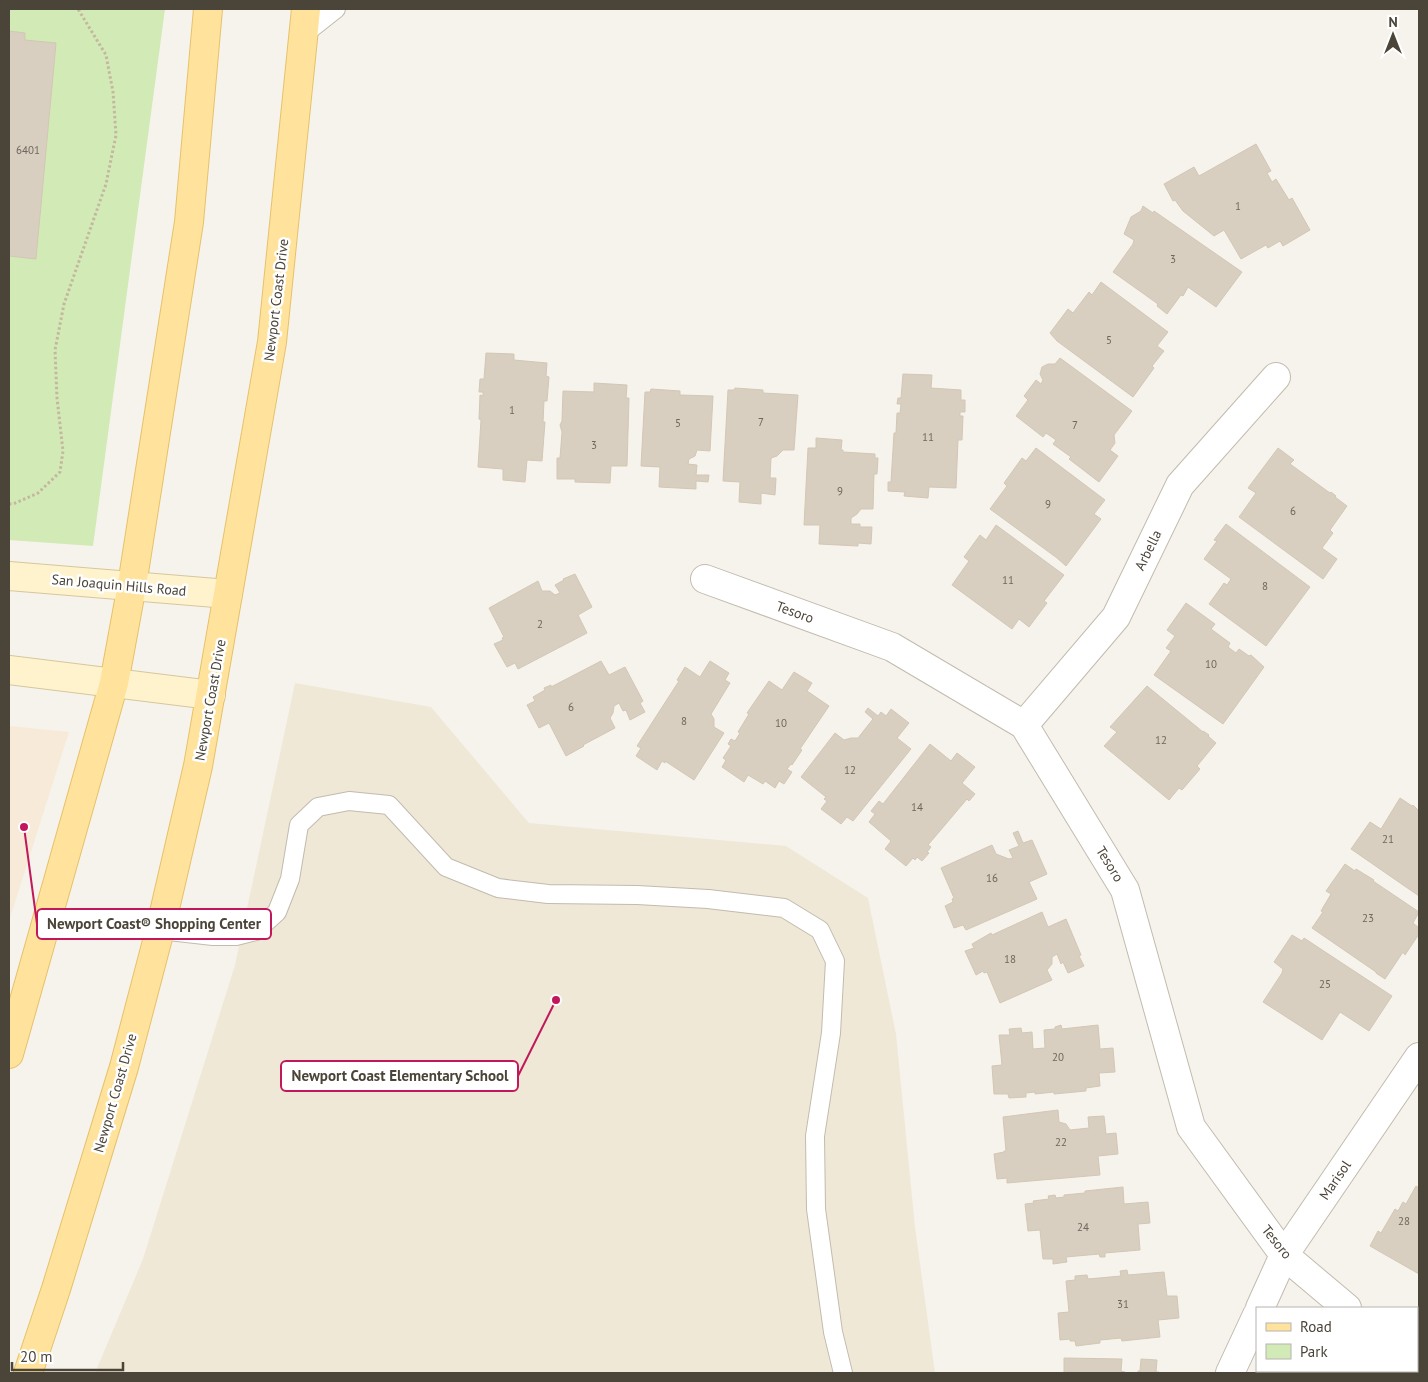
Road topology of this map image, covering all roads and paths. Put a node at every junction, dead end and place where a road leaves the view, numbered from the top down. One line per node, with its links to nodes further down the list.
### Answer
1 (78, 9): 7 (path)
2 (208, 9): 10 (main road)
3 (306, 9): 5 (main road, Newport Coast Drive)
4 (336, 9): 5 (lane)
5 (303, 35): 11 (main road, Newport Coast Drive)
6 (1276, 377): 15 (street, Arbella)
7 (9, 504)
8 (9, 576): 10 (main road, San Joaquin Hills Road)
9 (704, 578): 15 (street, Tesoro)
10 (132, 585): 11 (main road, San Joaquin Hills Road); 13 (main road)
11 (228, 594): 14 (main road, Newport Coast Drive)
12 (9, 670): 13 (main road)
13 (114, 683): 14 (main road); 17 (main road)
14 (211, 695): 16 (main road, Newport Coast Drive)
15 (1024, 725): 19 (street, Tesoro)
16 (160, 930): 23 (main road, Newport Coast Drive); 24 (lane)
17 (9, 1054)
18 (1419, 1057): 19 (street, Marisol)
19 (1284, 1255): 20 (street, Marisol); 21 (street, Tesoro)
20 (1260, 1307)
21 (1345, 1307)
22 (1256, 1317): 25 (street)
23 (28, 1373)
24 (843, 1373)
25 (1230, 1373)

